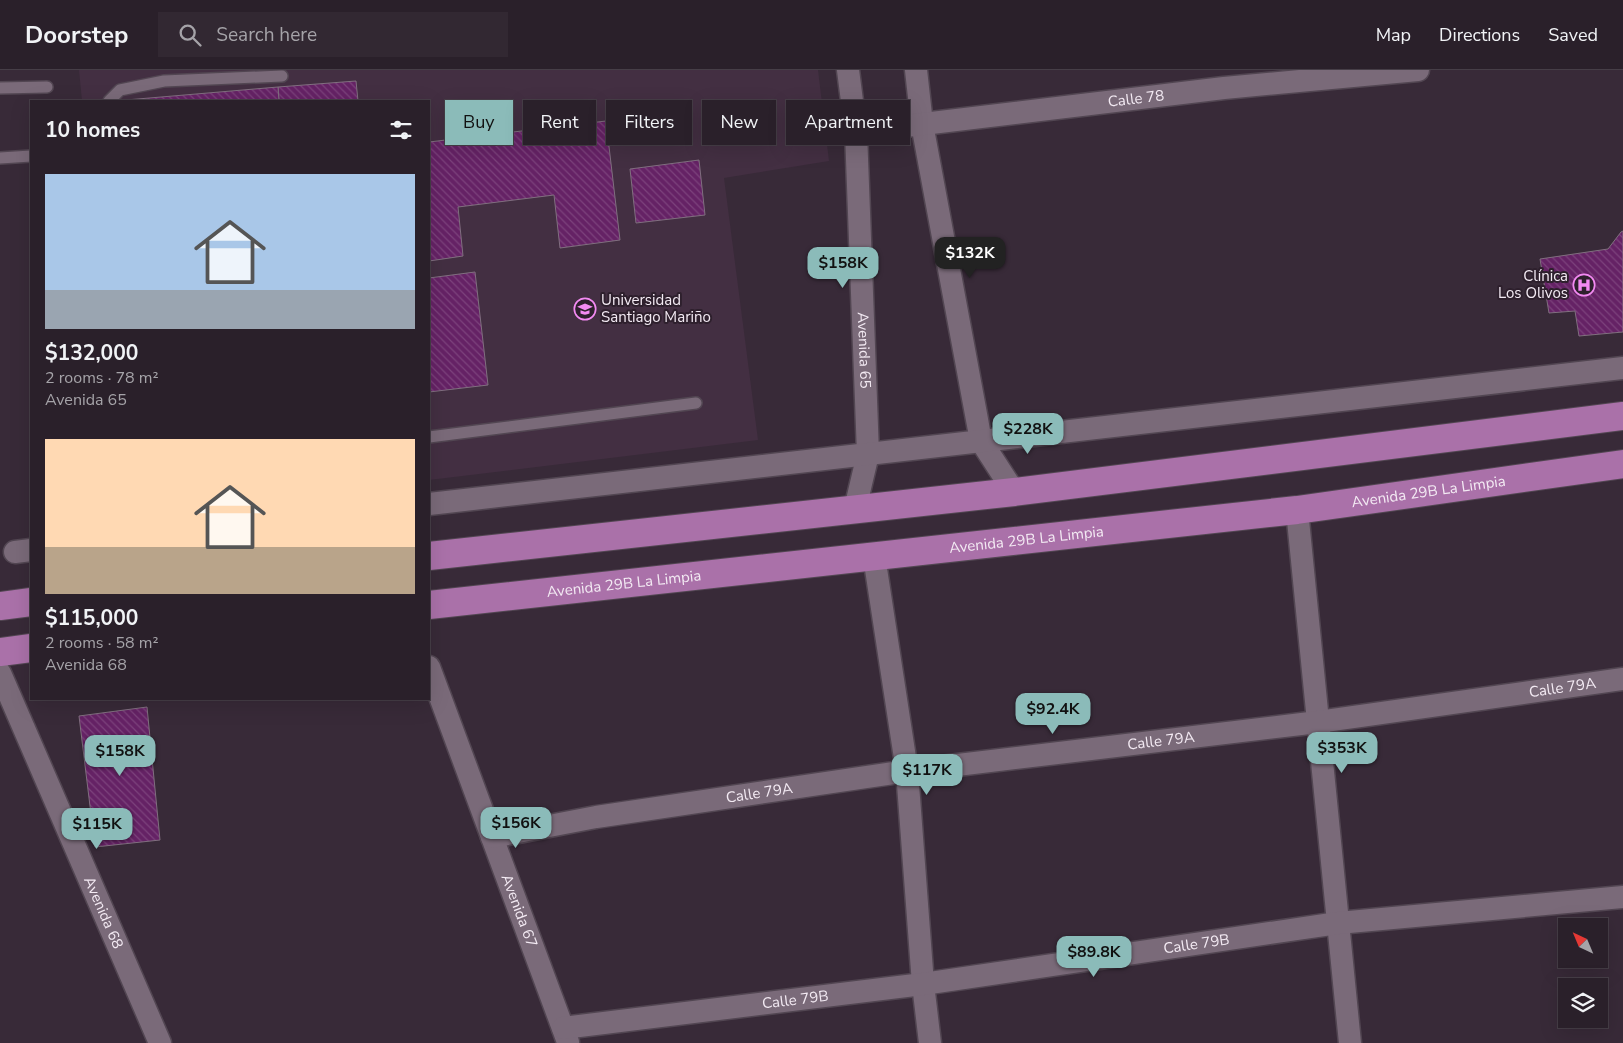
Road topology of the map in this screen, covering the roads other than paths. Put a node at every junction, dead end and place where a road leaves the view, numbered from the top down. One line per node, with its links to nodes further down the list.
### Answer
1 (848, 70): 9 (street, Avenida 65)
2 (916, 70): 10 (street)
3 (1418, 70): 5 (street, Calle 78)
4 (282, 76): 8 (lane)
5 (1223, 79): 10 (street, Calle 78)
6 (47, 87): 7 (lane)
7 (0, 88)
8 (110, 100)
9 (852, 100)
10 (922, 124): 11 (street, Calle 78); 19 (street)
11 (910, 125)
12 (856, 145): 20 (street, Avenida 65)
13 (30, 156): 14 (lane)
14 (0, 158)
15 (1623, 368): 19 (street)
16 (696, 403): 18 (lane)
17 (1623, 416): 22 (main road)
18 (430, 437)
19 (981, 441): 20 (street); 22 (street)
20 (868, 454): 23 (street); 24 (street, Avenida 65)
21 (1623, 464): 25 (main road, Avenida 29B La Limpia)
22 (1014, 492): 24 (main road)
23 (430, 504)
24 (855, 509): 26 (main road)
25 (1297, 510): 27 (main road, Avenida 29B La Limpia); 36 (street)
26 (430, 556)
27 (874, 556): 29 (main road, Avenida 29B La Limpia); 37 (street)
28 (30, 602): 30 (main road)
29 (430, 605)
30 (0, 606)
31 (30, 648): 32 (main road)
32 (0, 652)
33 (430, 671): 38 (street, Avenida 67)
34 (0, 673): 43 (street, Avenida 68)
35 (1623, 680): 36 (street, Calle 79A)
36 (1318, 722): 37 (street, Calle 79A); 40 (street)
37 (907, 771): 38 (street, Calle 79A); 41 (street)
38 (492, 837): 42 (street, Avenida 67)
39 (1623, 897): 40 (street, Calle 79B)
40 (1338, 923): 41 (street, Calle 79B); 45 (street)
41 (923, 984): 42 (street, Calle 79B); 44 (street)
42 (565, 1036)
43 (160, 1043)
44 (930, 1043)
45 (1350, 1043)

